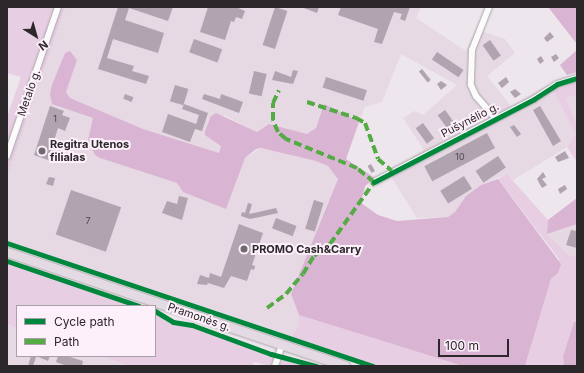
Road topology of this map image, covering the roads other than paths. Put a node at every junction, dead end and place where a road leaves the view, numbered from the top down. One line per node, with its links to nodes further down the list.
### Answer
1 (58, 7): 5 (street, Metalo g.)
2 (489, 7): 4 (street)
3 (577, 78): 4 (street, Pušynėlio g.)
4 (496, 118): 6 (street, Pušynėlio g.)
5 (7, 156)
6 (374, 182)
7 (7, 252): 8 (highway, Pramonės g.)
8 (282, 344): 9 (street); 10 (highway, Pramonės g.)
9 (275, 366)
10 (345, 366)

